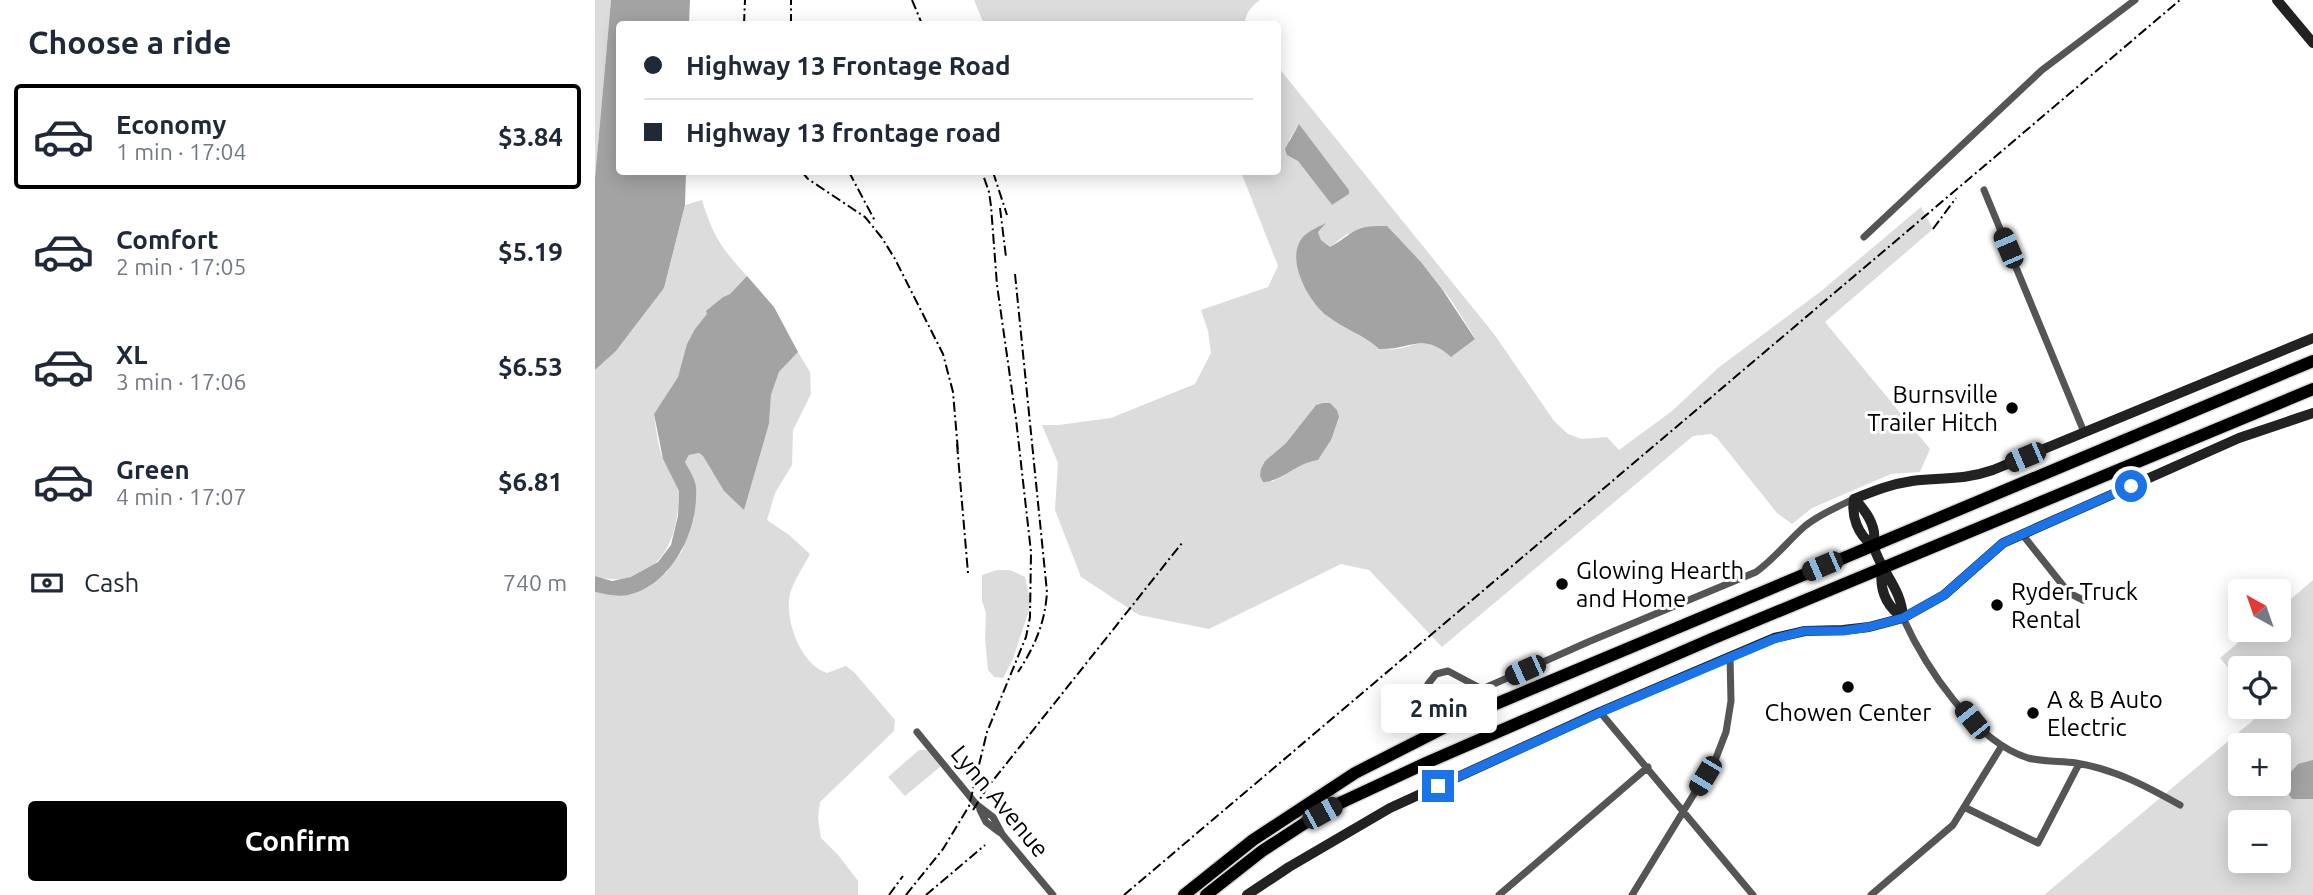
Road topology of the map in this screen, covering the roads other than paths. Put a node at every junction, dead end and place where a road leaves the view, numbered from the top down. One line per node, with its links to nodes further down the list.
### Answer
1 (2135, 0): 5 (street)
2 (2277, 0): 3 (street)
3 (2313, 43)
4 (1984, 190): 10 (street)
5 (1864, 237)
6 (2313, 338): 10 (street)
7 (2313, 361): 13 (highway)
8 (2313, 389): 14 (highway)
9 (2313, 412): 12 (street)
10 (2084, 432): 11 (street)
11 (1854, 499): 13 (street); 18 (street)
12 (2022, 534): 15 (street); 16 (street)
13 (1873, 545): 14 (street); 28 (highway)
14 (1882, 568): 16 (street); 29 (highway)
15 (2083, 600)
16 (1903, 618): 17 (street); 21 (street)
17 (1730, 656): 19 (street); 26 (street)
18 (1482, 689): 18 (street)
19 (1601, 712): 23 (street); 30 (street)
20 (917, 732): 27 (street, Lynn Avenue)
21 (2001, 747): 22 (street); 25 (street)
22 (2079, 764): 24 (street); 25 (street)
23 (1648, 767): 26 (street); 31 (street)
24 (2180, 805)
25 (1964, 807): 34 (street)
26 (1684, 810): 32 (street); 33 (street)
27 (1053, 895)
28 (1184, 895)
29 (1206, 895)
30 (1247, 895)
31 (1499, 895)
32 (1632, 895)
33 (1753, 895)
34 (1871, 895)

